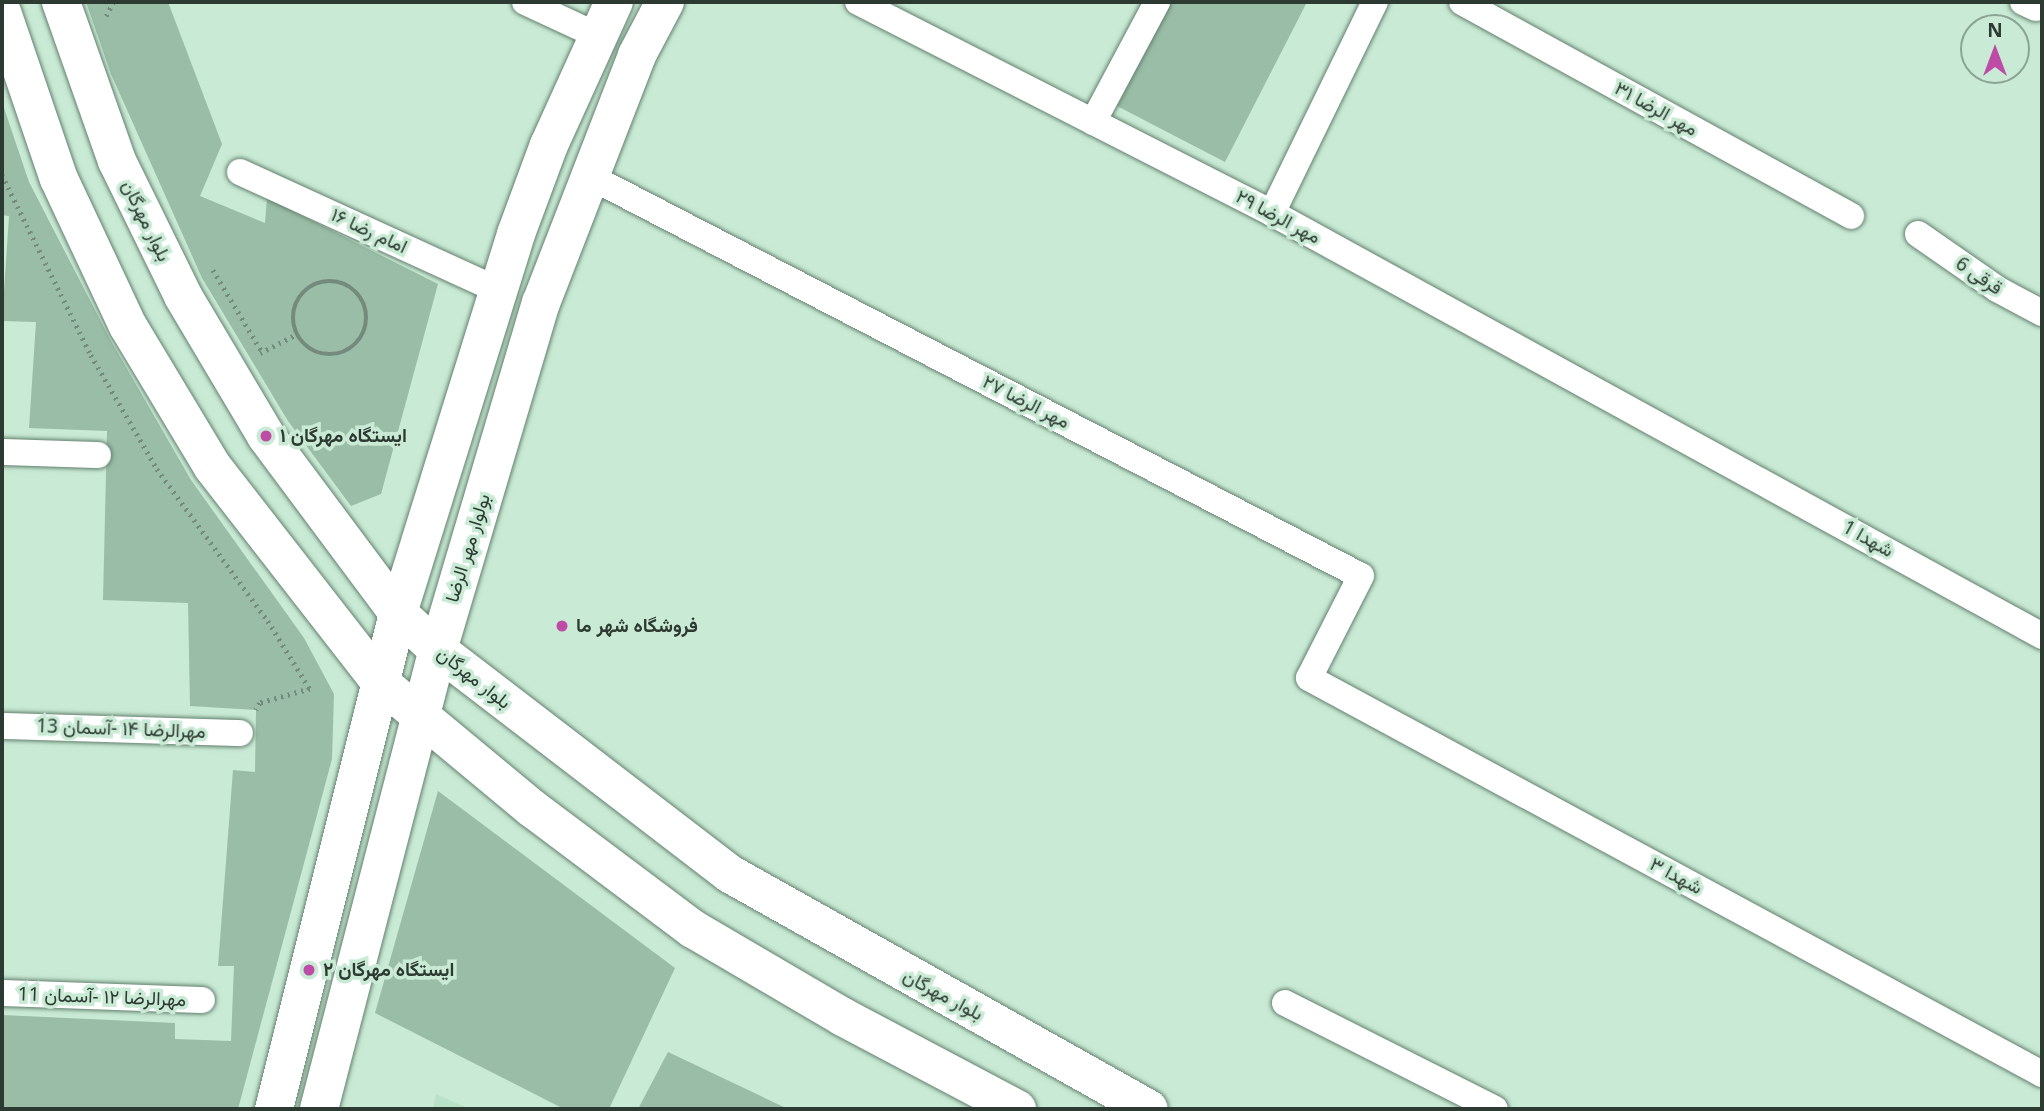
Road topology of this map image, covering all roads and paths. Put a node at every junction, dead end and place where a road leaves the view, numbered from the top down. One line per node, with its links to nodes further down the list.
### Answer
1 (61, 2): 30 (street, بلوار مهرگان)
2 (102, 2): 12 (path)
3 (113, 2): 12 (path)
4 (525, 2): 14 (street)
5 (614, 2): 14 (street)
6 (664, 2): 18 (street, بولوار مهر الرضا)
7 (858, 2): 15 (street, مهر الرضا ۲۹)
8 (1157, 2): 15 (street)
9 (1375, 2): 19 (street)
10 (1462, 2): 20 (street, مهر الرضا ۳۱)
11 (2, 12): 34 (street)
12 (106, 16): 13 (path)
13 (110, 28)
14 (596, 35): 23 (street)
15 (1093, 122): 19 (street, مهر الرضا ۲۹)
16 (240, 172): 23 (street, امام رضا ۱۶)
17 (2, 176): 37 (path)
18 (589, 176): 32 (street, بولوار مهر الرضا); 33 (street, مهر الرضا ۲۷)
19 (1272, 213): 27 (street, مهر الرضا ۲۹)
20 (1851, 216)
21 (1918, 234): 24 (street, قرقی 6)
22 (208, 263): 26 (path)
23 (498, 290): 30 (street)
24 (2042, 313)
25 (297, 334): 25 (path)
26 (262, 352)
27 (1693, 442): 31 (street, شهدا 1)
28 (2, 452): 29 (street)
29 (98, 455)
30 (398, 613): 32 (street, بلوار مهرگان); 34 (street)
31 (2042, 636)
32 (438, 650): 35 (street, بولوار مهر الرضا); 45 (street, بلوار مهرگان)
33 (1309, 678): 41 (street, شهدا ۳)
34 (381, 683): 35 (street); 42 (street)
35 (420, 717): 43 (street, بولوار مهر الرضا); 44 (street)
36 (2, 726): 37 (street, مهرالرضا ۱۴ -آسمان 13)
37 (240, 733)
38 (2, 993): 39 (street, مهرالرضا ۱۲ -آسمان 11)
39 (202, 1000)
40 (1285, 1003): 46 (street)
41 (2042, 1074)
42 (274, 1109)
43 (319, 1109)
44 (1017, 1109)
45 (1149, 1109)
46 (1495, 1109)

